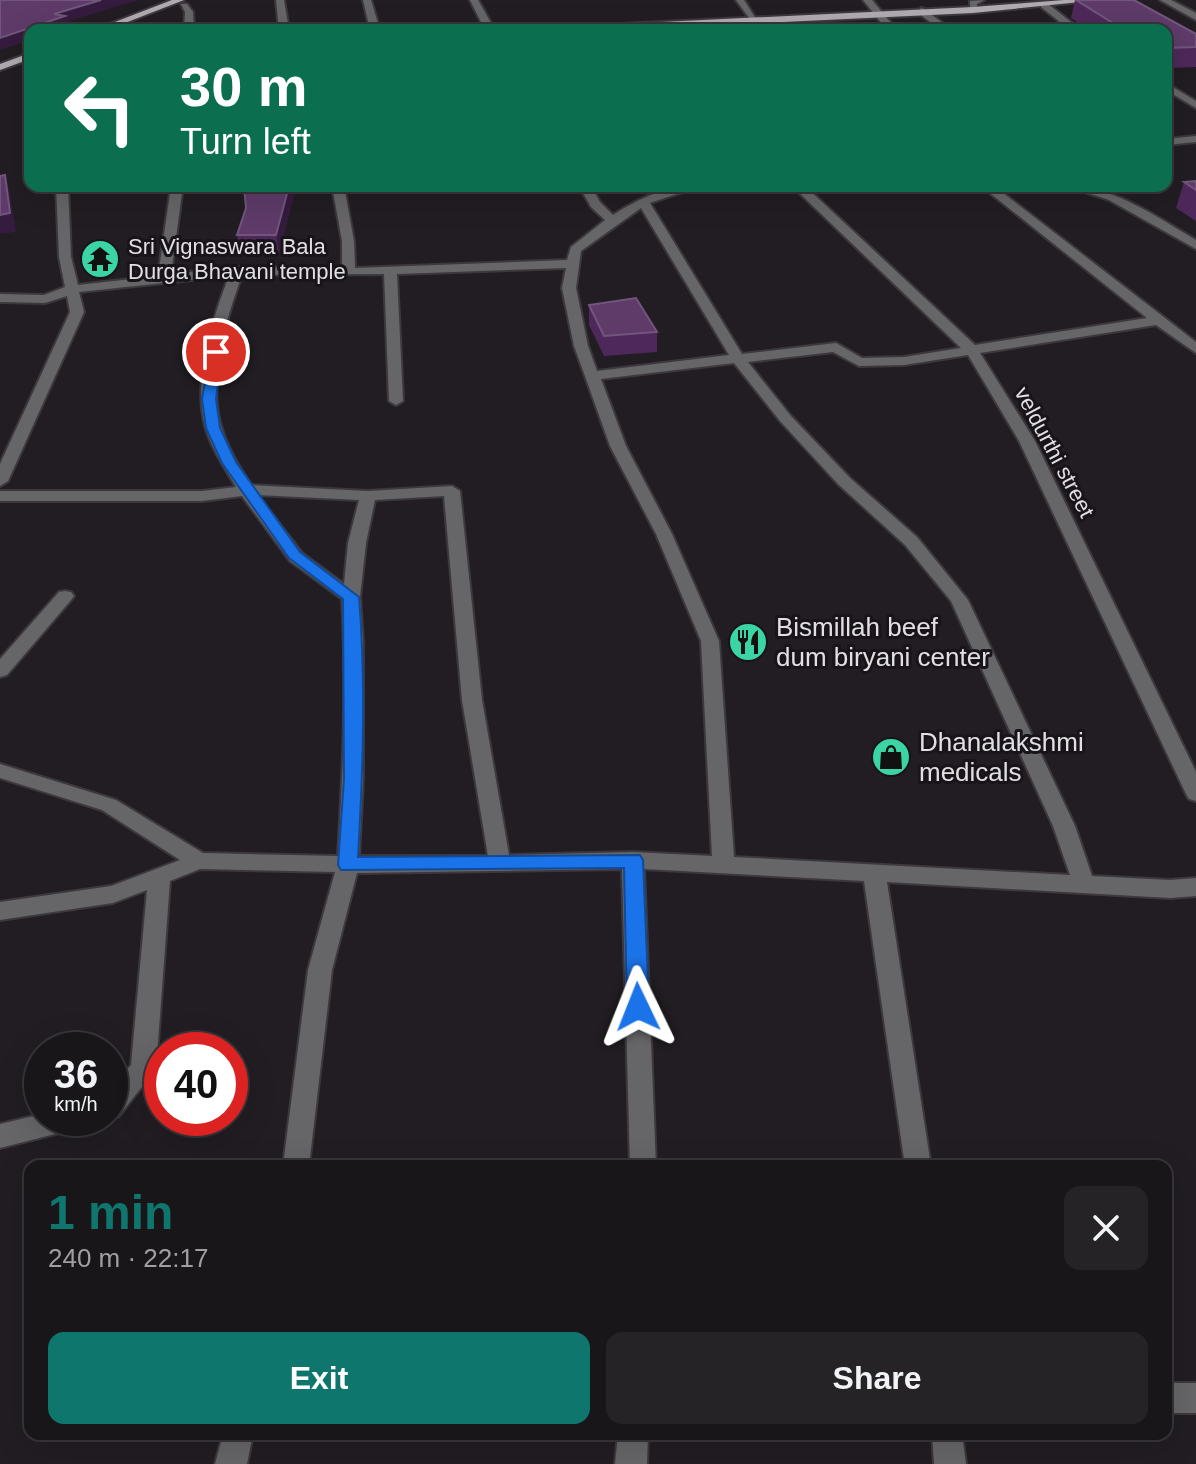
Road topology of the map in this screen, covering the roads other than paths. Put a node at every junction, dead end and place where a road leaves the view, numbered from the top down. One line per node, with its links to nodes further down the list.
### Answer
1 (280, 0): 19 (street)
2 (367, 0): 20 (street)
3 (474, 0): 21 (street)
4 (740, 0): 15 (street)
5 (867, 0): 13 (street)
6 (1096, 0): 11 (main road)
7 (1164, 0): 14 (street)
8 (196, 1): 9 (main road)
9 (182, 3): 16 (main road); 17 (main road); 18 (street)
10 (974, 3): 11 (main road); 12 (main road)
11 (1044, 5): 25 (street)
12 (921, 11): 13 (main road); 24 (street)
13 (880, 13): 15 (main road); 23 (street)
14 (1196, 17)
15 (755, 20): 22 (main road)
16 (117, 24)
17 (134, 24)
18 (189, 24)
19 (283, 24)
20 (373, 24)
21 (487, 24)
22 (702, 24)
23 (888, 24)
24 (939, 24)
25 (1068, 24)
26 (24, 61): 28 (main road)
27 (24, 63): 29 (main road)
28 (0, 67)
29 (0, 75)
30 (1172, 90): 31 (street)
31 (1196, 105)
32 (1196, 139): 33 (street)
33 (1172, 141)
34 (62, 192): 50 (street)
35 (176, 192): 49 (street)
36 (339, 192): 48 (street)
37 (588, 192): 43 (street)
38 (655, 192): 42 (street)
39 (804, 192): 53 (street, veldurthi street)
40 (995, 192): 52 (street)
41 (1093, 192): 44 (street)
42 (643, 202): 43 (street); 55 (street)
43 (610, 219): 45 (street)
44 (1196, 245)
45 (572, 264): 46 (street); 56 (street)
46 (390, 270): 48 (street); 57 (street)
47 (237, 271): 48 (street); 49 (street); 59 (street)
48 (349, 272)
49 (164, 278): 50 (street)
50 (73, 289): 51 (street); 58 (street)
51 (0, 298)
52 (1159, 320): 53 (street); 54 (street)
53 (971, 349): 55 (street); 66 (street, veldurthi street)
54 (1196, 349)
55 (738, 359): 56 (street); 74 (street)
56 (592, 376): 70 (street)
57 (396, 401)
58 (0, 481)
59 (248, 490): 60 (street); 61 (street); 63 (street)
60 (0, 496)
61 (368, 496): 63 (street); 69 (street)
62 (65, 596): 64 (street)
63 (351, 597): 71 (street)
64 (0, 671)
65 (0, 771): 68 (street)
66 (1196, 794)
67 (633, 860): 69 (street); 70 (street); 81 (street)
68 (199, 861): 71 (street); 73 (street)
69 (500, 864): 71 (street)
70 (723, 864): 72 (street)
71 (348, 865): 80 (street)
72 (874, 871): 74 (street); 82 (street)
73 (159, 876): 76 (street); 77 (street)
74 (1084, 884): 75 (street)
75 (1196, 887)
76 (0, 911)
77 (128, 1087)
78 (24, 1130): 79 (street)
79 (0, 1136)
80 (297, 1160)
81 (643, 1160)
82 (917, 1160)
83 (1172, 1398): 84 (street)
84 (1196, 1398)
85 (237, 1440): 88 (street)
86 (633, 1440): 89 (street)
87 (948, 1440): 90 (street)
88 (231, 1464)
89 (631, 1464)
90 (950, 1464)

